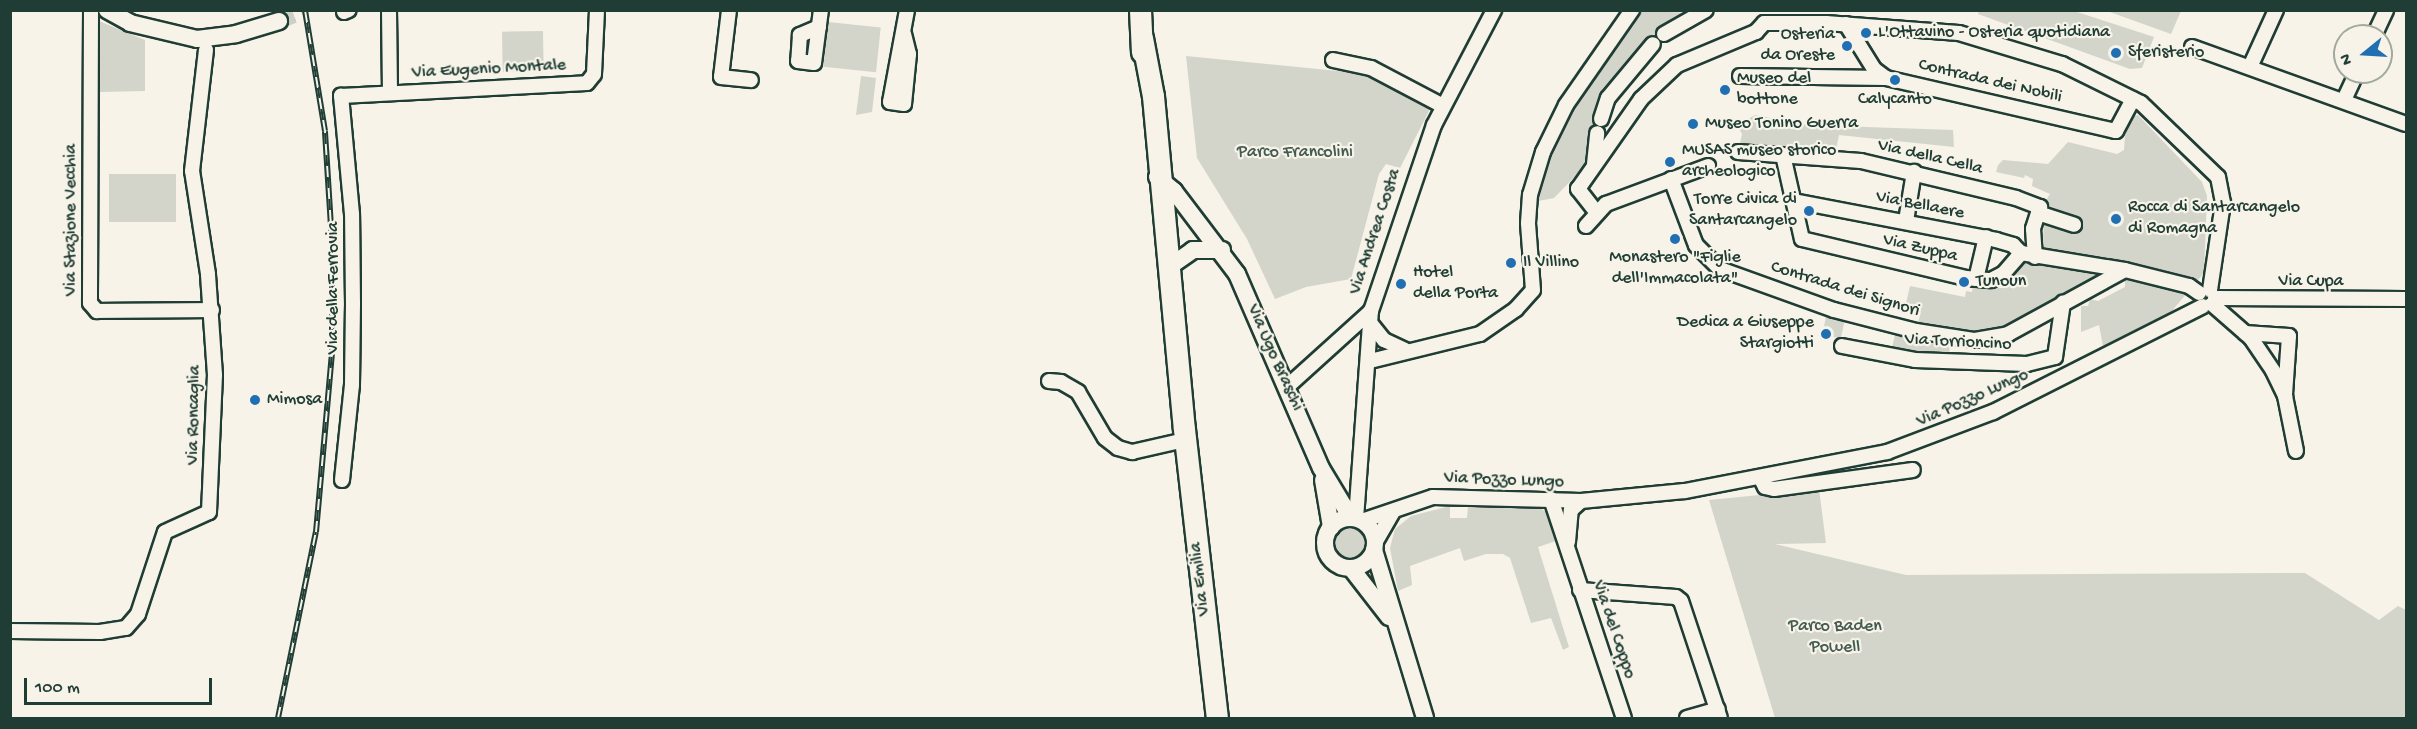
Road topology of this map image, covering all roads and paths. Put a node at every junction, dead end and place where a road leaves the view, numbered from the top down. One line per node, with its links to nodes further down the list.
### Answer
1 (91, 10): 63 (street, Via Stazione Vecchia)
2 (107, 10): 16 (street)
3 (389, 10): 32 (street, Via Eugenio Montale)
4 (597, 10): 32 (street, Via Eugenio Montale)
5 (729, 10): 30 (street)
6 (821, 10): 19 (street)
7 (907, 10): 20 (street)
8 (1140, 10): 22 (main road)
9 (1494, 10): 36 (street, Via Andrea Costa)
10 (1632, 10): 67 (street)
11 (1706, 10): 21 (street)
12 (2276, 10): 27 (street)
13 (2386, 10): 18 (street)
14 (1763, 17): 15 (street); 42 (street)
15 (1825, 17): 17 (street)
16 (279, 21)
17 (1846, 24): 29 (street); 34 (street)
18 (2380, 24)
19 (819, 27)
20 (904, 34)
21 (1664, 34)
22 (1142, 38): 46 (main road); 46 (main road)
23 (1653, 44): 37 (street)
24 (2192, 47): 27 (street)
25 (206, 50): 63 (street, Via Roncaglia)
26 (1333, 60): 36 (street)
27 (2250, 67): 35 (street)
28 (1740, 76): 29 (street)
29 (1886, 78): 34 (street, Contrada dei Nobili)
30 (751, 80)
31 (2351, 84): 35 (street)
32 (390, 93): 33 (street, Via Eugenio Montale)
33 (341, 96): 77 (street, Via della Ferrovia)
34 (2133, 99): 60 (street)
35 (2344, 100): 38 (street)
36 (1443, 106): 64 (street, Via Andrea Costa)
37 (1601, 119)
38 (2406, 123)
39 (1598, 134): 42 (street)
40 (1737, 152): 41 (street, Via della Cella)
41 (1783, 155): 44 (street, Via della Cella); 47 (street)
42 (1594, 164): 49 (street)
43 (1708, 166): 45 (street)
44 (1914, 172): 48 (street, Via della Cella); 50 (street)
45 (1671, 179): 49 (street); 62 (street, Contrada dei Signori)
46 (1162, 181): 54 (street, Via Ugo Braschi); 57 (main road)
47 (1794, 201): 50 (street, Via Bellaere); 59 (street, Via Zuppa)
48 (2039, 210): 51 (street, Via della Cella); 56 (street)
49 (1597, 213): 52 (street)
50 (1906, 221): 53 (street, Via Bellaere)
51 (2074, 225)
52 (1586, 226)
53 (1986, 237): 55 (street, Via Bellaere); 59 (street)
54 (1222, 250): 57 (street); 70 (street, Via Ugo Braschi)
55 (2020, 253): 56 (street, Via Bellaere); 59 (street, Via Zuppa)
56 (2035, 257): 58 (street, Via Bellaere)
57 (1169, 267): 72 (main road, Via Emilia)
58 (2125, 270): 60 (street, Via Bellaere); 62 (street, Contrada dei Signori)
59 (1976, 279)
60 (2206, 298): 61 (street, Via Cupa); 65 (street); 76 (street, Via Pozzo Lungo)
61 (2406, 299)
62 (2062, 303): 66 (street, Via Torrioncino)
63 (212, 310): 88 (street, Via Roncaglia)
64 (1371, 317): 67 (street); 68 (street, Via Andrea Costa); 70 (street)
65 (2245, 333): 71 (street); 71 (street)
66 (1842, 346)
67 (1405, 350): 68 (street)
68 (1370, 361): 81 (street, Via Andrea Costa)
69 (1049, 381): 72 (street)
70 (1288, 386): 74 (street, Via Ugo Braschi)
71 (2285, 396): 73 (street)
72 (1185, 440): 90 (main road, Via Emilia)
73 (2296, 451)
74 (1321, 468): 81 (street, Via Ugo Braschi); 82 (street, Via Ugo Braschi)
75 (1913, 470): 76 (street)
76 (1760, 477): 79 (street, Via Pozzo Lungo)
77 (342, 480)
78 (1551, 499): 79 (street, Via Pozzo Lungo); 80 (street, Via Pozzo Lungo); 84 (street, Via del Coppo)
79 (1581, 501): 84 (street, Via del Coppo)
80 (1393, 512): 81 (street, Via Pozzo Lungo); 83 (street)
81 (1356, 520): 82 (street); 83 (street)
82 (1331, 527): 85 (street)
83 (1374, 546): 85 (street); 87 (street)
84 (1568, 553): 86 (street, Via del Coppo)
85 (1351, 568): 87 (street)
86 (1580, 590): 89 (street); 92 (street, Via del Coppo)
87 (1396, 626): 91 (street)
88 (10, 631)
89 (1719, 714): 93 (street)
90 (1217, 718)
91 (1425, 718)
92 (1624, 718)
93 (1688, 718)

